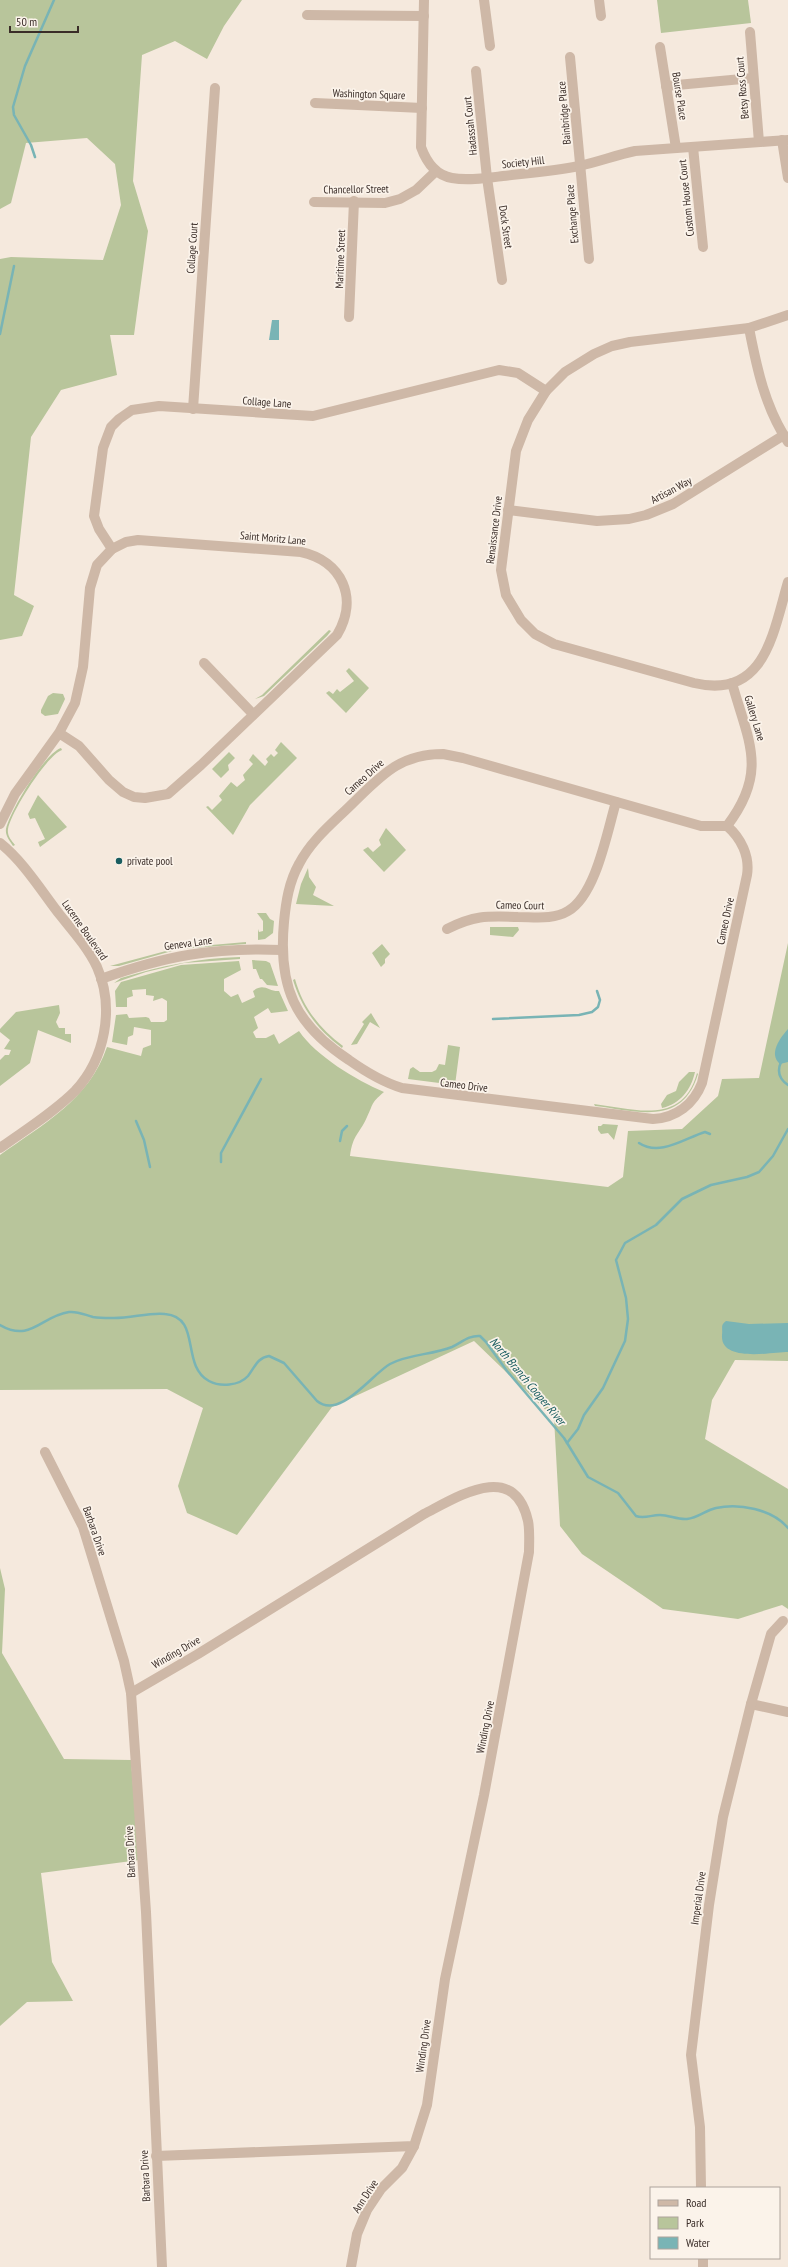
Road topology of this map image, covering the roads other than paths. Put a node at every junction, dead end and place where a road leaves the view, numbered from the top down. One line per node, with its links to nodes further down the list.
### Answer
1 (424, 0): 5 (street)
2 (484, 0): 8 (street)
3 (599, 0): 6 (street)
4 (307, 15): 5 (street)
5 (424, 16): 16 (street)
6 (601, 16)
7 (750, 32): 12 (street, Betsy Ross Court)
8 (490, 46)
9 (660, 47): 13 (street, Bourse Place)
10 (570, 57): 21 (street, Bainbridge Place)
11 (476, 71): 23 (street, Hadassah Court)
12 (753, 78): 13 (street); 18 (street, Betsy Ross Court)
13 (666, 86): 20 (street, Bourse Place)
14 (215, 88): 34 (street, Collage Court)
15 (314, 103): 16 (street, Washington Square)
16 (422, 108): 22 (street)
17 (785, 140): 18 (street, Society Hill); 24 (street)
18 (759, 142): 19 (street, Society Hill)
19 (693, 146): 20 (street, Society Hill); 27 (street, Custom House Court)
20 (676, 148): 21 (street, Society Hill)
21 (580, 166): 23 (street, Society Hill); 28 (street, Exchange Place)
22 (436, 171): 23 (street, Society Hill); 25 (street, Chancellor Street)
23 (487, 178): 29 (street, Dock Street)
24 (788, 178)
25 (354, 201): 26 (street, Chancellor Street); 31 (street, Maritime Street)
26 (314, 202)
27 (703, 247)
28 (589, 259)
29 (502, 280)
30 (788, 315): 32 (street, Renaissance Drive)
31 (350, 317)
32 (749, 328): 33 (street, Renaissance Drive); 35 (street)
33 (546, 391): 34 (street, Collage Lane); 36 (street, Renaissance Drive)
34 (193, 409): 37 (street, Collage Lane)
35 (786, 439): 36 (street, Artisan Way)
36 (508, 510): 40 (street, Renaissance Drive)
37 (112, 549): 41 (street, Saint Moritz Lane); 42 (street, Saint Moritz Lane)
38 (788, 582): 40 (street, Renaissance Drive)
39 (204, 663): 41 (street)
40 (732, 683): 45 (street, Gallery Lane)
41 (253, 714): 42 (street, Saint Moritz Lane)
42 (59, 733): 44 (street, Saint Moritz Lane)
43 (616, 802): 45 (street, Cameo Drive); 47 (street, Cameo Court); 48 (street, Cameo Drive)
44 (0, 824)
45 (727, 826): 48 (street, Cameo Drive)
46 (0, 843): 49 (street, Lucerne Boulevard)
47 (447, 929)
48 (282, 950): 49 (street, Geneva Lane)
49 (101, 979): 50 (street, Lucerne Boulevard)
50 (0, 1148)
51 (45, 1452): 53 (street, Barbara Drive)
52 (783, 1622): 54 (street, Imperial Drive)
53 (131, 1693): 56 (street, Winding Drive); 57 (street, Barbara Drive)
54 (751, 1704): 55 (street); 58 (street, Imperial Drive)
55 (788, 1712)
56 (414, 2146): 57 (street); 60 (street, Ann Drive)
57 (156, 2156): 59 (street, Barbara Drive)
58 (701, 2187)
59 (162, 2267)
60 (351, 2267)

